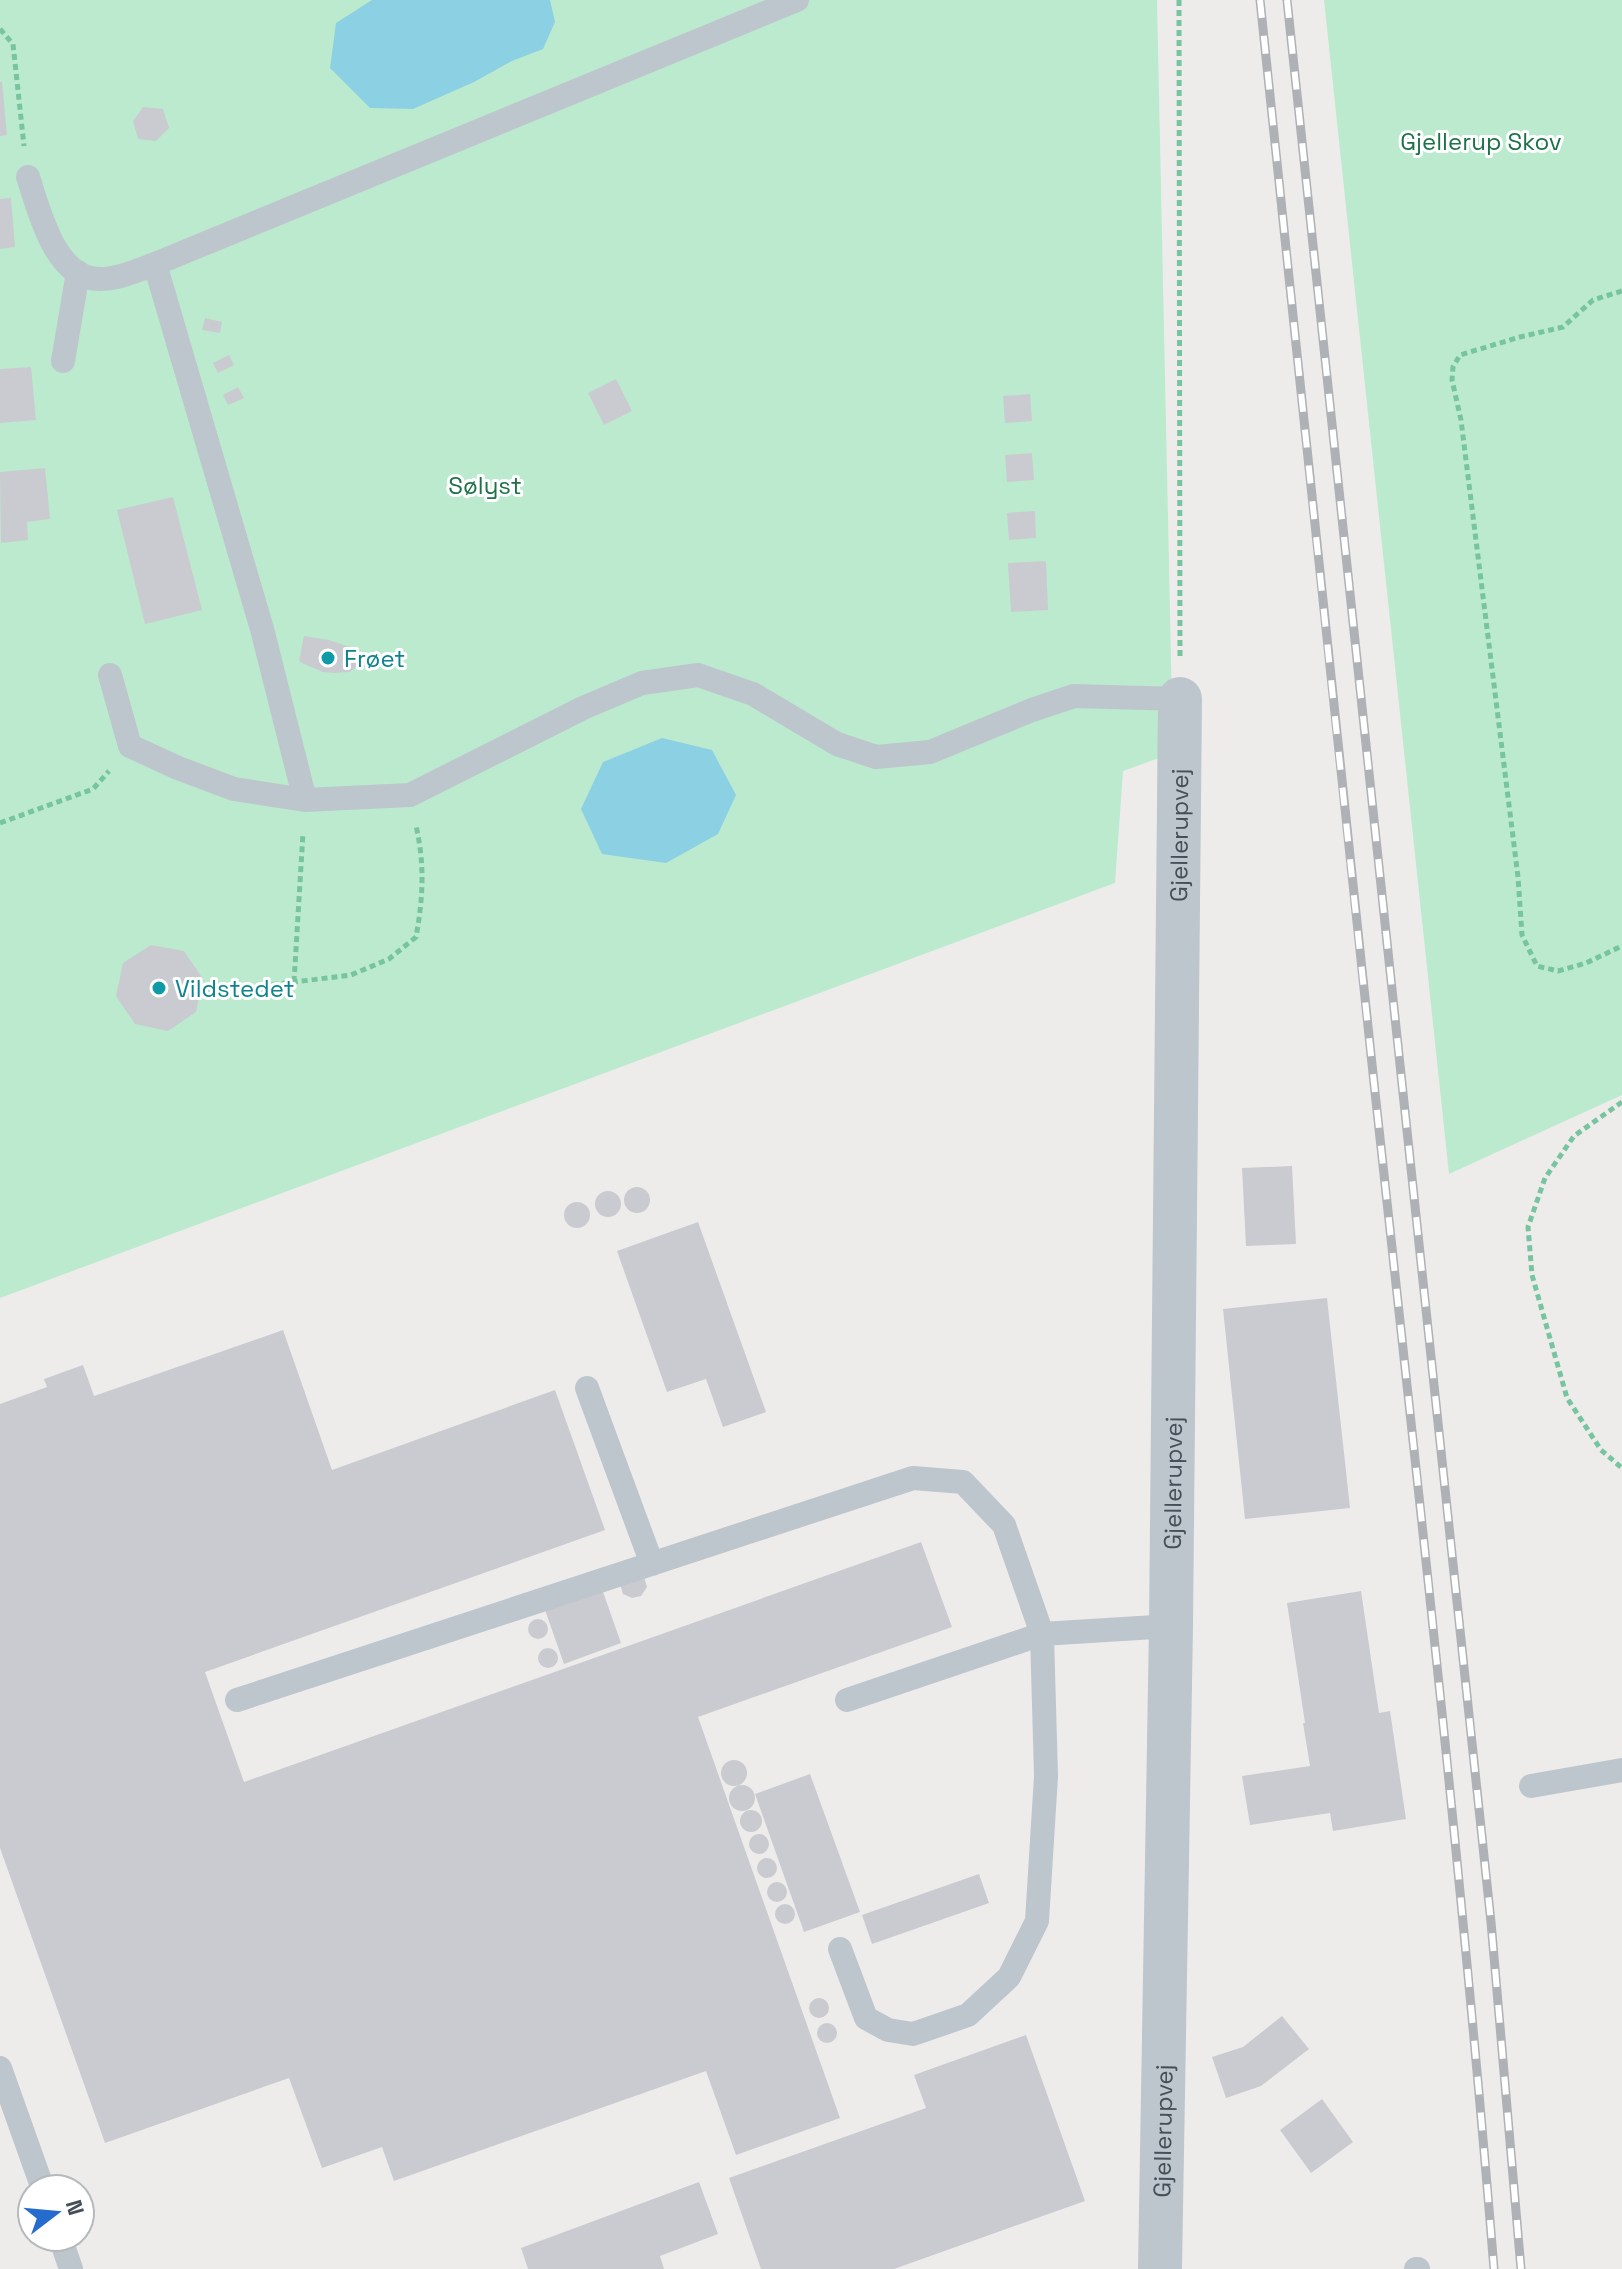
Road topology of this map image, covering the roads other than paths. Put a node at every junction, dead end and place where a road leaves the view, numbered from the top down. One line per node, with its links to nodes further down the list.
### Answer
1 (797, 0): 3 (lane)
2 (28, 177): 4 (lane)
3 (155, 264): 4 (lane); 8 (lane)
4 (78, 272): 5 (lane)
5 (63, 361)
6 (110, 675): 8 (lane)
7 (1180, 699): 8 (lane); 11 (street, Gjellerupvej)
8 (305, 800)
9 (587, 1388): 10 (lane)
10 (652, 1564): 12 (lane); 13 (lane)
11 (1171, 1626): 12 (lane); 20 (street, Gjellerupvej)
12 (1042, 1634): 14 (lane); 17 (lane)
13 (237, 1700)
14 (847, 1700)
15 (1622, 1770): 16 (lane)
16 (1531, 1786)
17 (840, 1949)
18 (0, 2068): 19 (lane)
19 (37, 2173)
20 (1160, 2269)

